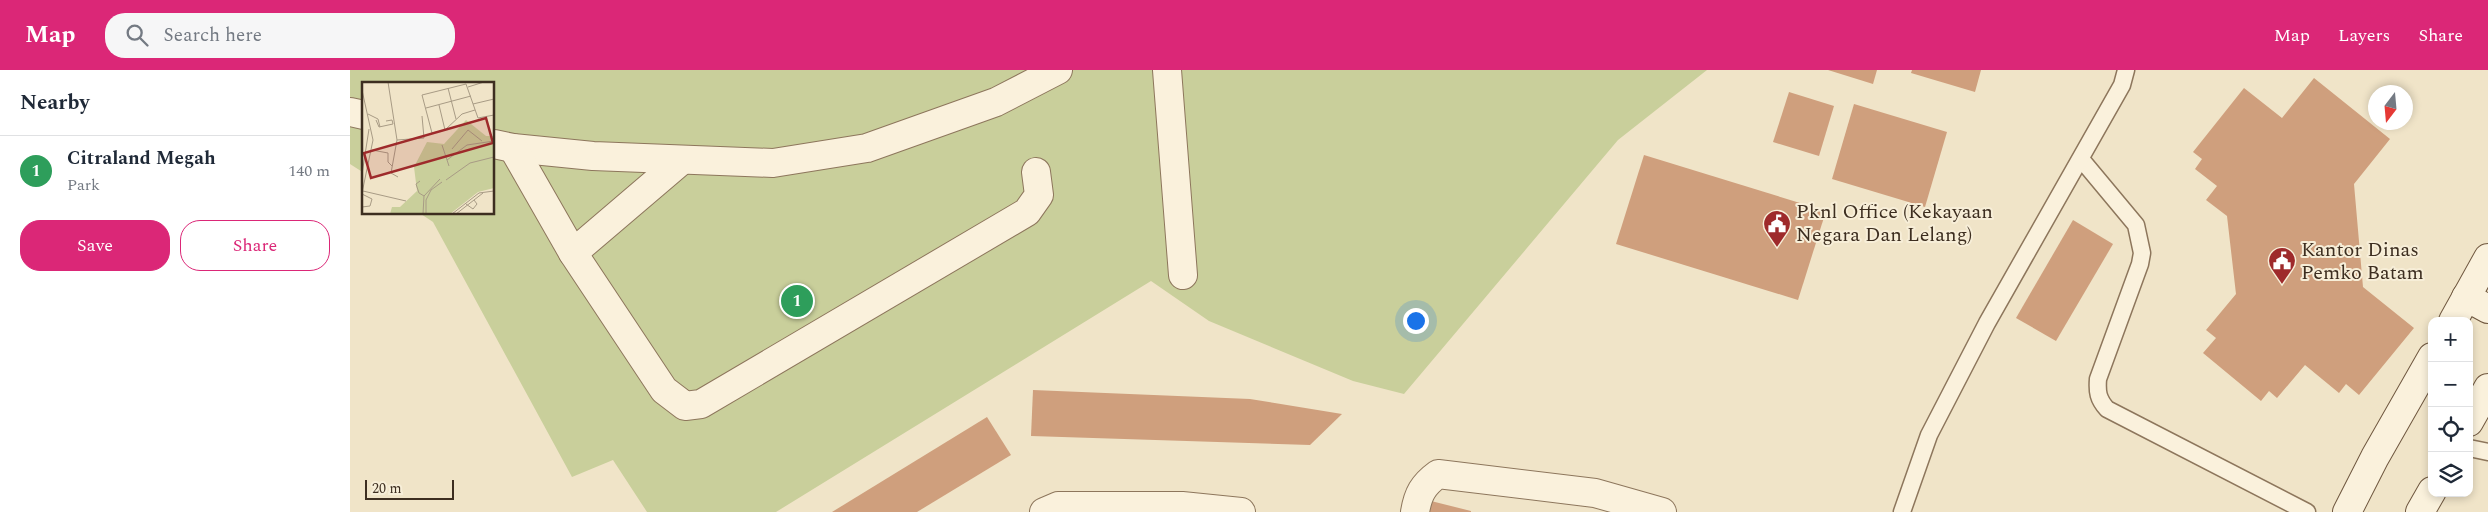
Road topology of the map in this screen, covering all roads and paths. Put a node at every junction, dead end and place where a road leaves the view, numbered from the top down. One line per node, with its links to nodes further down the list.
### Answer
1 (1058, 70): 5 (street)
2 (1167, 70): 10 (street)
3 (2126, 70): 6 (lane)
4 (503, 146): 5 (street); 8 (street)
5 (682, 160): 8 (street)
6 (2081, 160): 23 (lane); 24 (lane)
7 (1036, 172): 8 (street)
8 (573, 253)
9 (2488, 258): 11 (street)
10 (1183, 275)
11 (2477, 303): 12 (street)
12 (2458, 317)
13 (2429, 362): 25 (street)
14 (2488, 388): 15 (street)
15 (2473, 415)
16 (2473, 449): 17 (lane)
17 (2488, 452)
18 (2429, 497): 26 (street)
19 (1053, 510): 20 (street)
20 (1242, 512)
21 (1415, 512): 22 (street)
22 (1662, 512)
23 (1902, 512)
24 (2307, 512)
25 (2347, 512)
26 (2420, 512)

